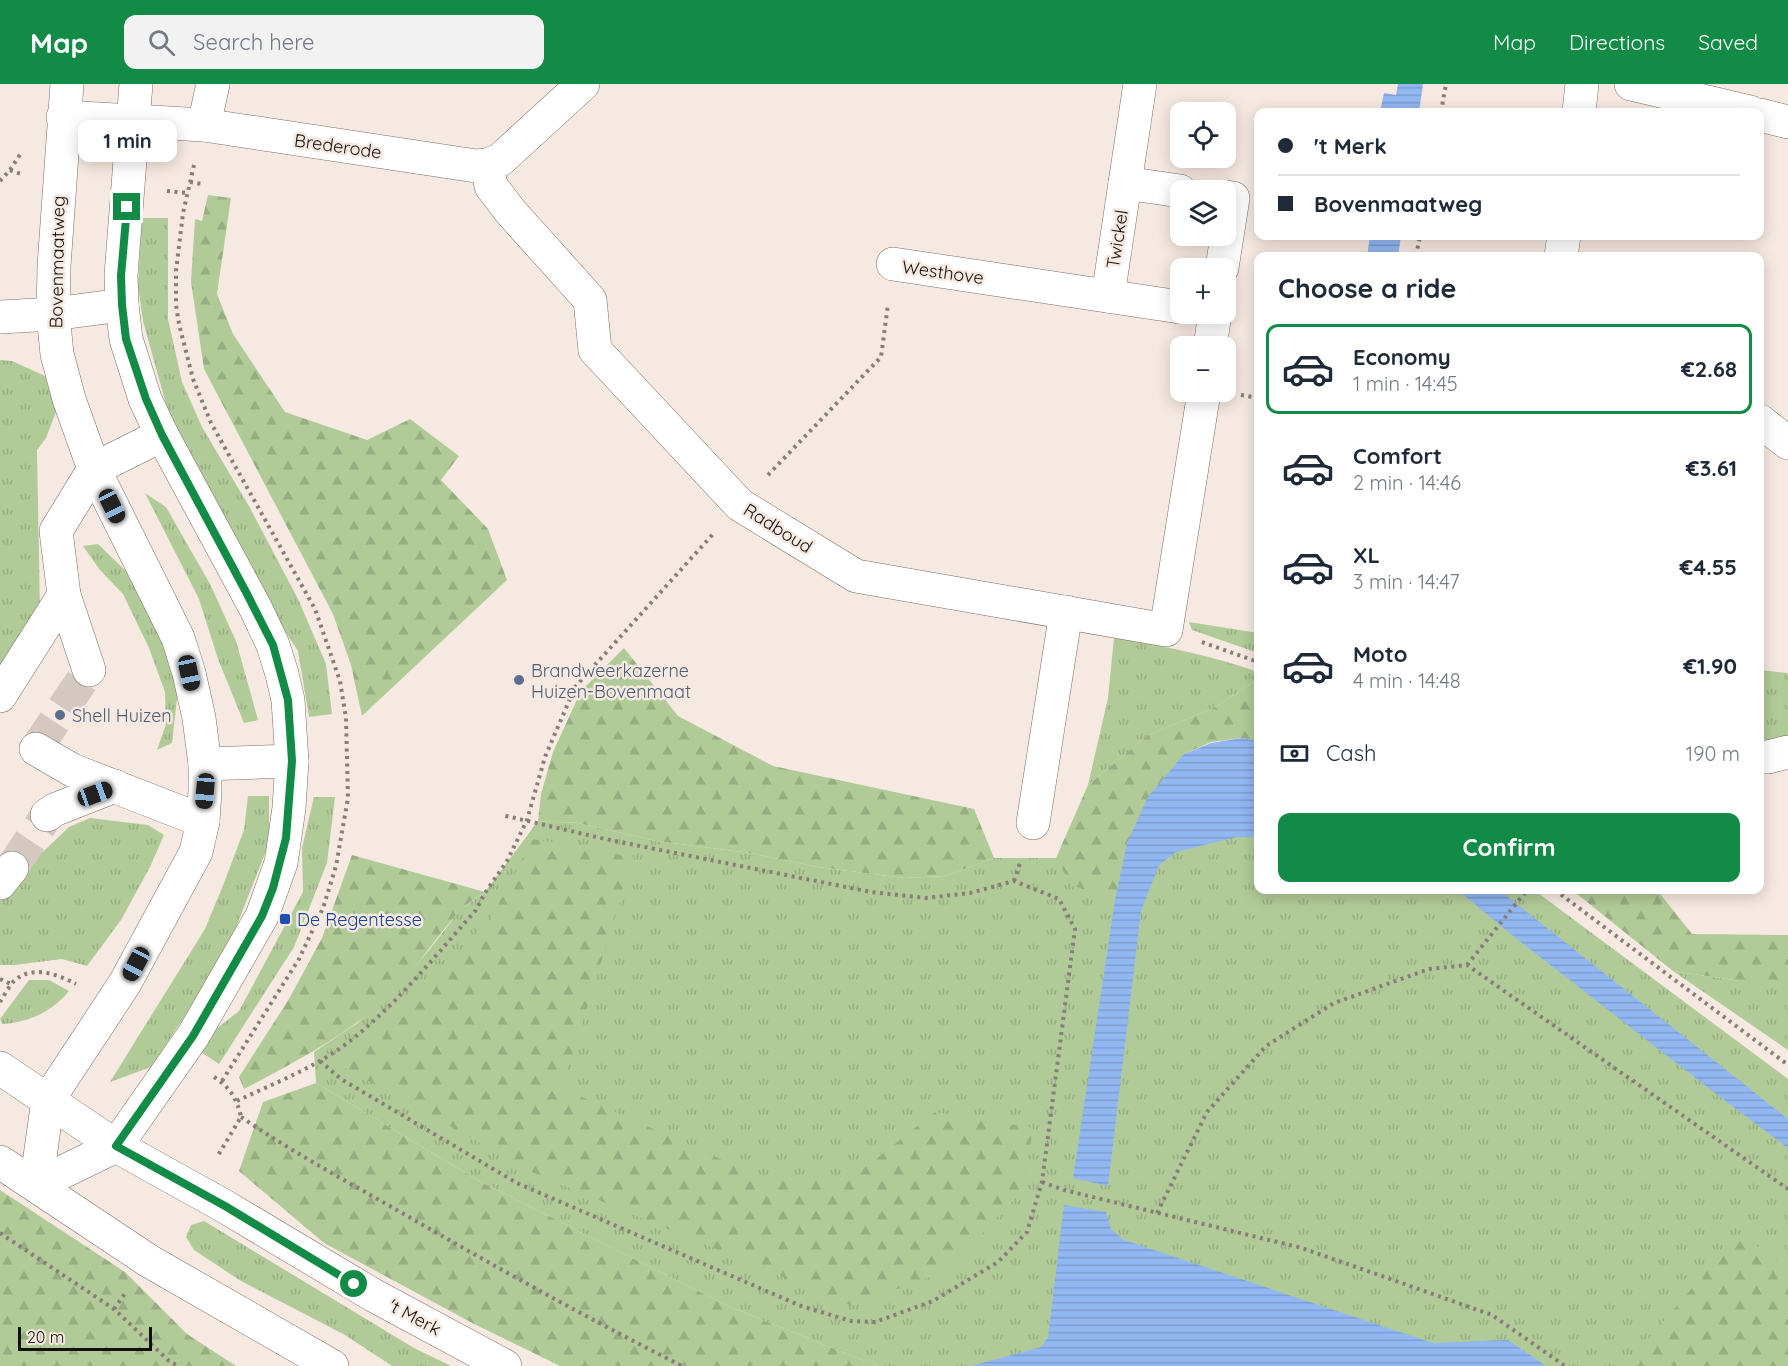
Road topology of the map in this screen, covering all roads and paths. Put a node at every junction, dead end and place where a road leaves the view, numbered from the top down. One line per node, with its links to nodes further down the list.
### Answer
1 (67, 84): 13 (street, Bovenmaatweg)
2 (136, 84): 14 (street)
3 (213, 84): 16 (street)
4 (583, 84): 17 (street)
5 (1140, 84): 21 (street, Twickel)
6 (1446, 84): 9 (path)
7 (1582, 84): 10 (street)
8 (1631, 84): 11 (street)
9 (1442, 108)
10 (1579, 108)
11 (1733, 108)
12 (1764, 116): 15 (street)
13 (63, 117): 14 (street, Brederode); 29 (street, Bovenmaatweg)
14 (134, 121): 16 (street, Brederode); 27 (street)
15 (1788, 122)
16 (204, 125): 17 (street, Brederode)
17 (487, 165): 36 (street, Radboud)
18 (10, 170): 19 (path)
19 (0, 181)
20 (190, 182): 22 (path)
21 (1125, 183): 23 (street, Twickel); 26 (street, Twickel)
22 (202, 184)
23 (1170, 190)
24 (187, 193): 46 (path)
25 (893, 264): 26 (street, Westhove); 36 (path, Westhove)
26 (1108, 296): 28 (street, Westhove)
27 (122, 305): 29 (street); 33 (street)
28 (1170, 305)
29 (53, 314): 30 (street); 35 (street, Bovenmaatweg)
30 (0, 317)
31 (1202, 402): 39 (street)
32 (1764, 424): 34 (street)
33 (162, 435): 35 (street); 47 (street)
34 (1788, 443)
35 (94, 469): 37 (street); 48 (street, Bovenmaatweg)
36 (740, 505): 38 (street, Radboud); 52 (path, Westhove)
37 (64, 595): 41 (street); 42 (street)
38 (1066, 612): 39 (street, Radboud); 54 (street)
39 (1166, 630): 40 (path)
40 (1254, 661)
41 (88, 670)
42 (0, 696)
43 (36, 749): 49 (street)
44 (1788, 753): 45 (street)
45 (1764, 758)
46 (346, 759)
47 (292, 761): 48 (street); 66 (street)
48 (205, 764): 53 (street, Bovenmaatweg)
49 (115, 786): 50 (street); 53 (street)
50 (47, 815)
51 (501, 815): 52 (path)
52 (527, 820): 60 (path, Westhove); 68 (path)
53 (203, 821): 64 (street, Bovenmaatweg)
54 (1033, 823)
55 (1523, 894): 57 (path)
56 (1560, 894): 61 (path)
57 (1467, 965): 70 (path); 71 (path)
58 (0, 979): 59 (path)
59 (0, 1002)
60 (320, 1061): 65 (path, Westhove); 68 (path)
61 (1788, 1065)
62 (0, 1068): 64 (street, 't Merk)
63 (222, 1081): 65 (path)
64 (48, 1100): 66 (street, 't Merk); 69 (street, Bovenmaatweg)
65 (237, 1101): 76 (path)
66 (116, 1146): 69 (street); 75 (street, 't Merk)
67 (0, 1162): 69 (street)
68 (1042, 1182): 71 (path)
69 (36, 1185): 74 (street)
70 (1788, 1189)
71 (1157, 1213): 77 (path)
72 (0, 1233): 73 (path)
73 (178, 1366)
74 (332, 1366)
75 (505, 1366)
76 (682, 1366)
77 (1565, 1366)

